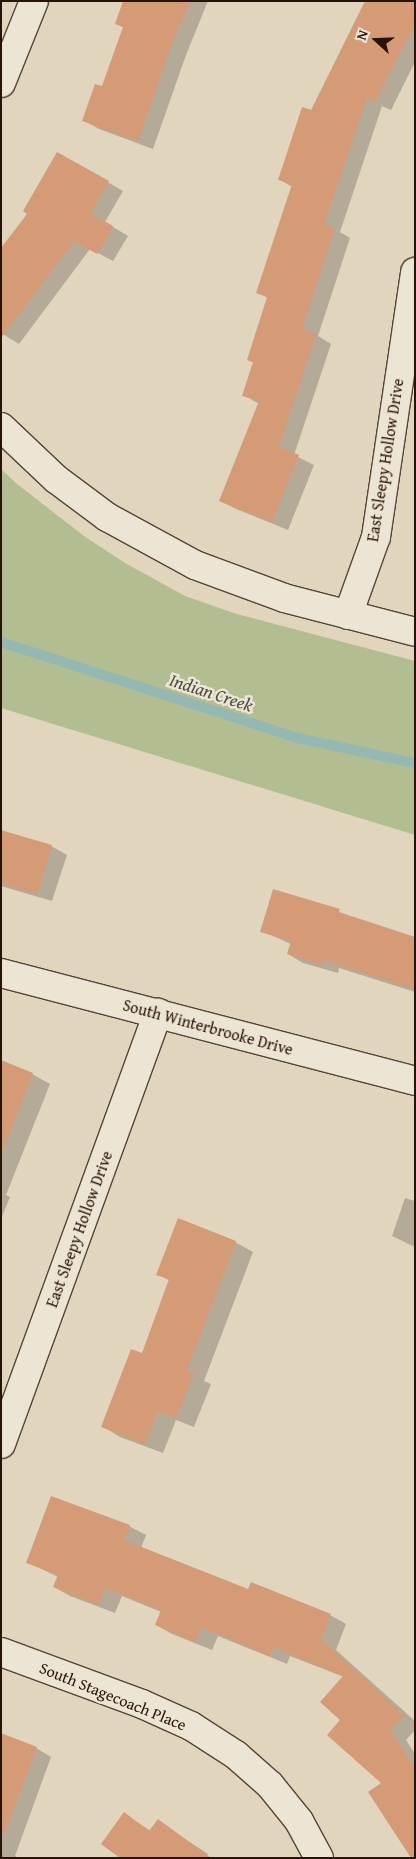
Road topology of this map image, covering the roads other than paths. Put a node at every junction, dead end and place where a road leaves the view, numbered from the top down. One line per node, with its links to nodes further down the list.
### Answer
1 (34, 1): 2 (street)
2 (1, 83)
3 (415, 272): 5 (street, East Sleepy Hollow Drive)
4 (1, 427): 5 (street)
5 (348, 615): 6 (street)
6 (415, 632)
7 (1, 972): 8 (street, South Winterbrooke Drive)
8 (158, 1014): 9 (street, South Winterbrooke Drive); 10 (street, East Sleepy Hollow Drive)
9 (415, 1081)
10 (1, 1444)
11 (1, 1652): 12 (street, South Stagecoach Place)
12 (319, 1858)

